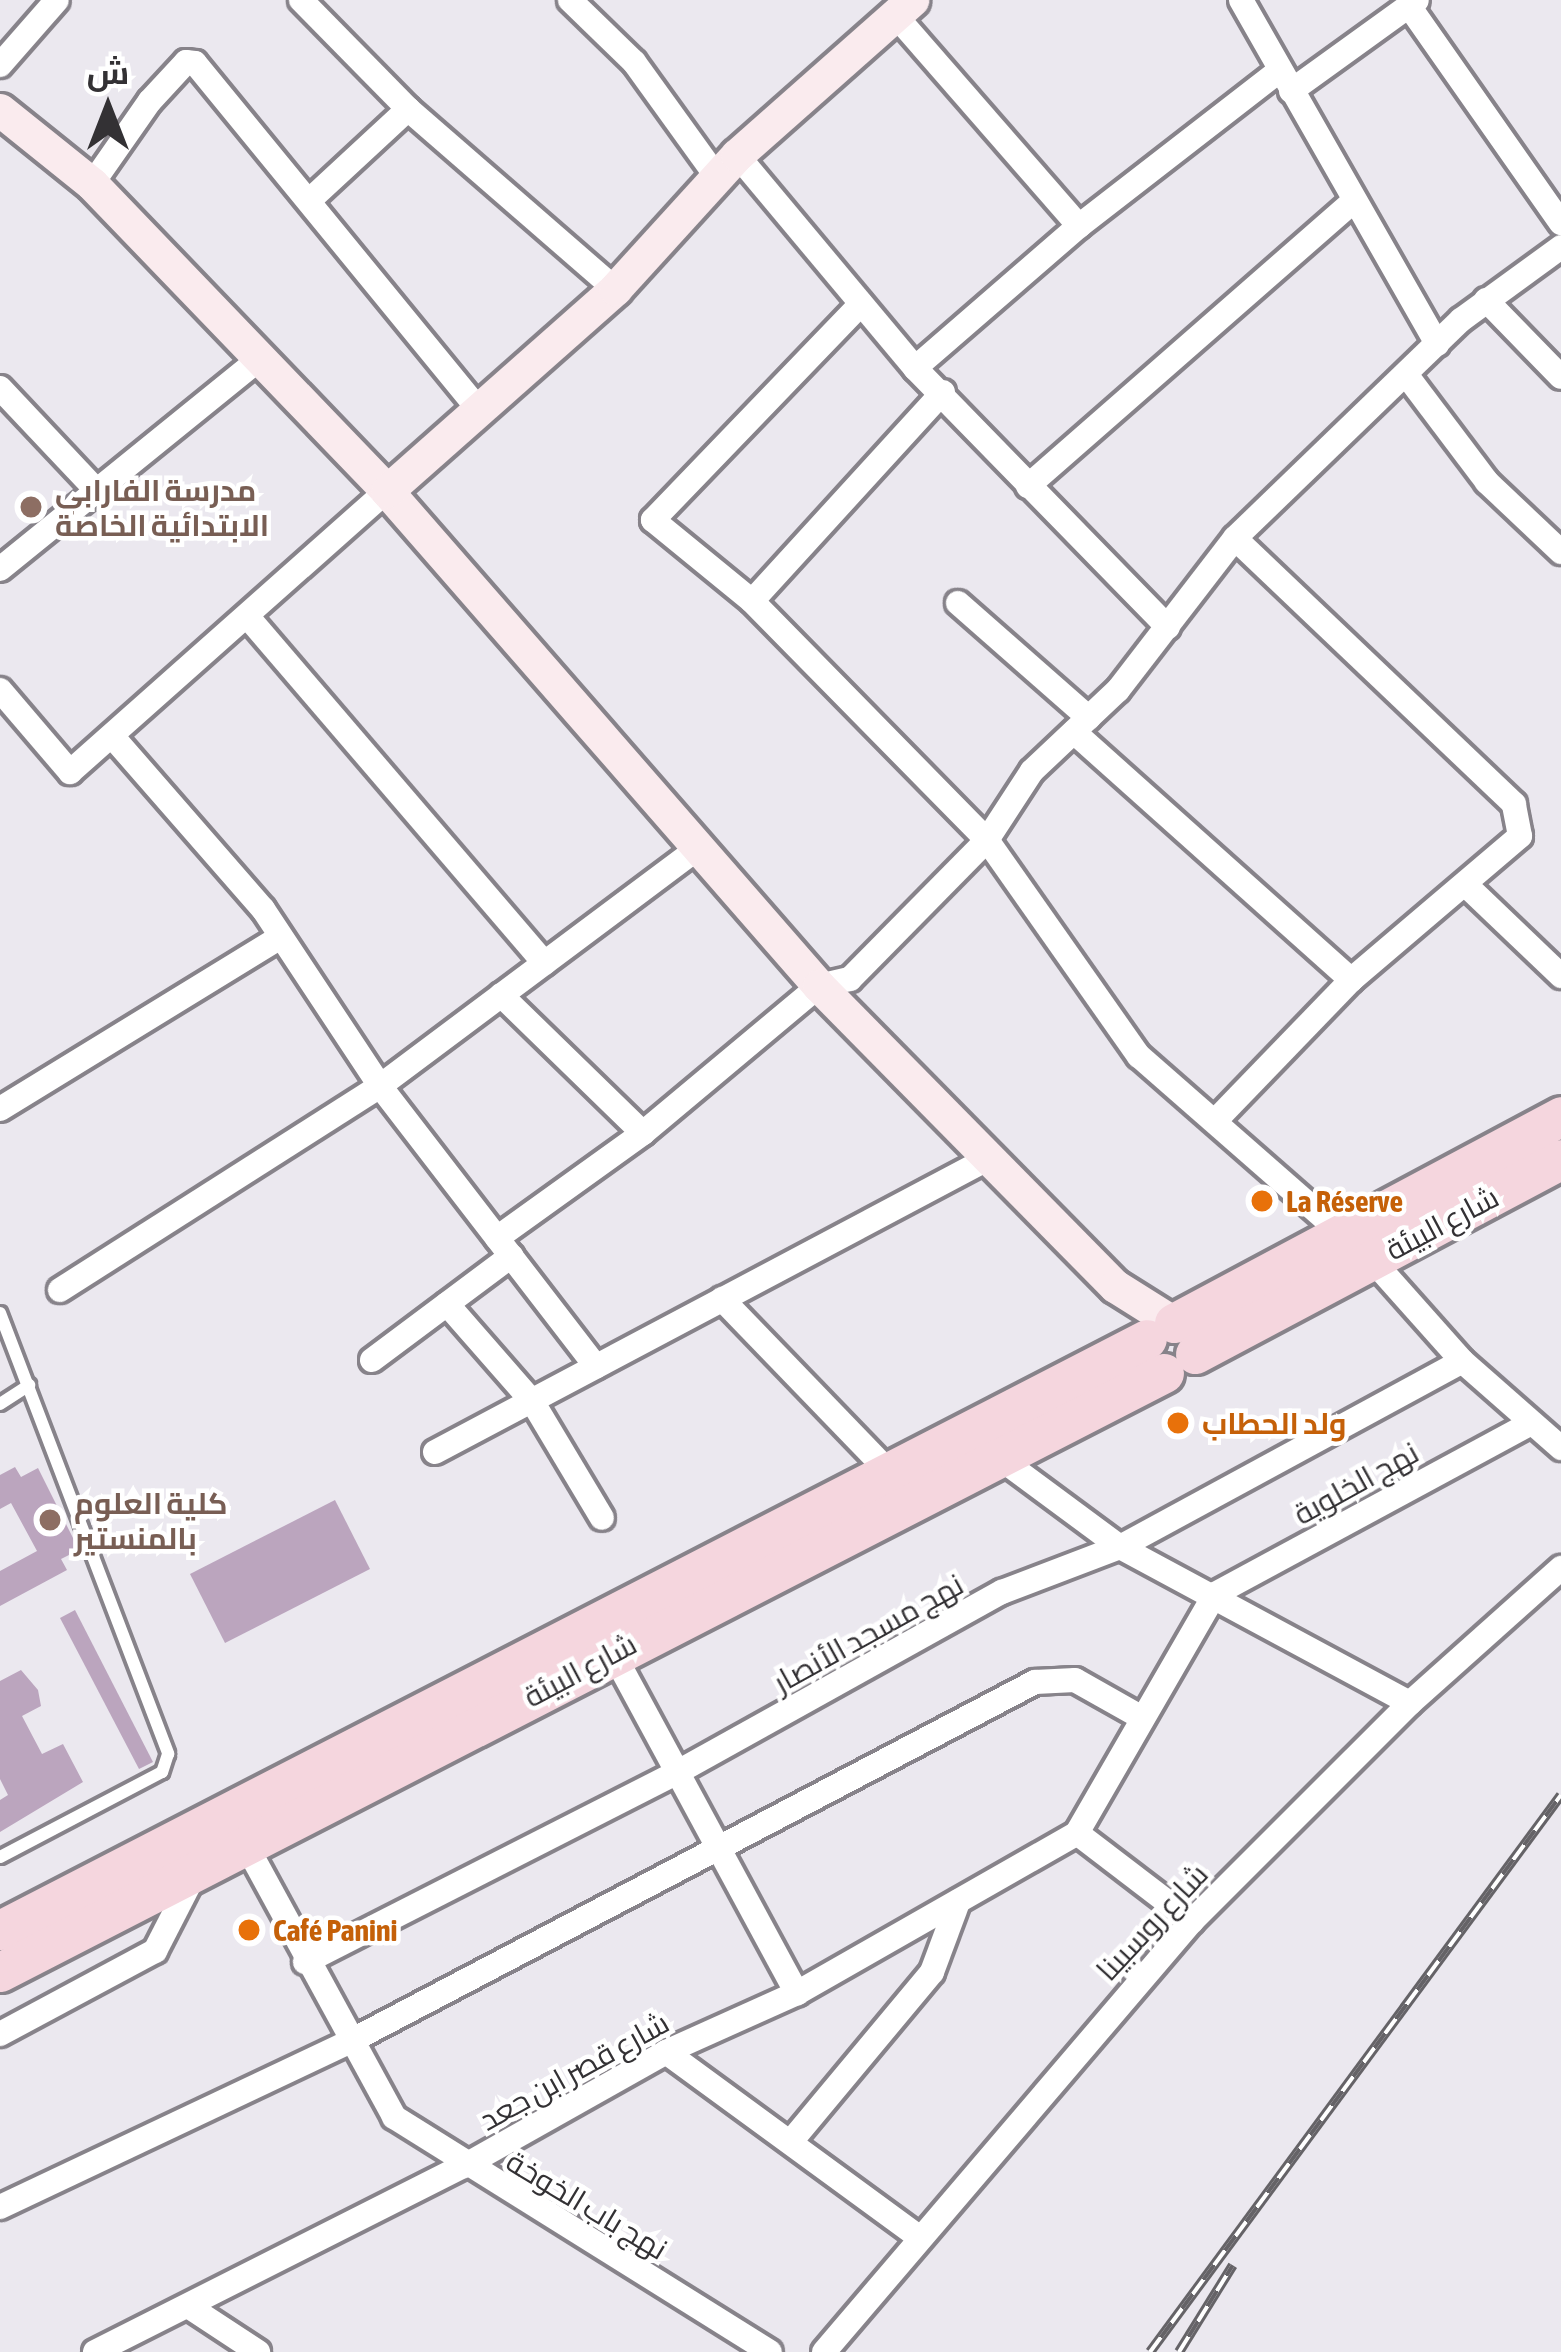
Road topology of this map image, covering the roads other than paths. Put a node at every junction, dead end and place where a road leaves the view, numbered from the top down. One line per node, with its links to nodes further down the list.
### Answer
1 (57, 0): 7 (street)
2 (301, 0): 9 (street)
3 (570, 0): 11 (street)
4 (1241, 0): 8 (street)
5 (1413, 3): 8 (street); 15 (street)
6 (903, 8): 11 (street); 16 (street)
7 (0, 65)
8 (1285, 81): 14 (street); 16 (street)
9 (408, 109): 13 (street); 18 (street)
10 (0, 110): 12 (street)
11 (727, 166): 18 (street); 20 (street)
12 (92, 184): 13 (street); 22 (street)
13 (313, 198): 28 (street)
14 (1351, 203): 21 (street); 29 (street)
15 (1561, 223)
16 (1079, 226): 23 (street)
17 (1561, 247): 19 (street)
18 (615, 289): 28 (street)
19 (1486, 300): 21 (street); 25 (street)
20 (861, 304): 23 (street); 35 (street)
21 (1437, 344): 24 (street)
22 (259, 359): 30 (street); 31 (street)
23 (915, 368): 27 (street)
24 (1408, 377): 32 (street); 33 (street)
25 (1561, 377)
26 (0, 388): 30 (street)
27 (943, 392): 29 (street); 35 (street)
28 (479, 410): 31 (street)
29 (1028, 486): 38 (street)
30 (96, 490): 34 (street)
31 (387, 491): 37 (street); 43 (street)
32 (1235, 538): 38 (street); 44 (street)
33 (1559, 546)
34 (0, 569)
35 (752, 601): 42 (street)
36 (958, 603): 40 (street)
37 (247, 616): 41 (street); 46 (street)
38 (1168, 627): 40 (street)
39 (0, 690): 41 (street)
40 (1082, 725): 42 (street); 48 (street)
41 (112, 736): 45 (street)
42 (987, 840): 49 (street); 54 (street)
43 (695, 850): 46 (street); 49 (street)
44 (1468, 887): 47 (street); 48 (street)
45 (281, 937): 51 (street); 52 (street)
46 (544, 963): 50 (street)
47 (1561, 976)
48 (1352, 980): 54 (street)
49 (819, 986): 55 (street); 56 (street)
50 (501, 995): 51 (street); 55 (street)
51 (380, 1086): 58 (street); 60 (street)
52 (0, 1109)
53 (1561, 1116): 59 (main road, شارع البيئة)
54 (1217, 1119): 59 (street)
55 (643, 1133): 58 (street)
56 (988, 1158): 61 (street); 64 (street)
57 (1561, 1159): 59 (main road, شارع البيئة)
58 (504, 1247): 62 (street); 67 (street)
59 (1358, 1248): 64 (main road, شارع البيئة); 66 (street)
60 (61, 1290)
61 (722, 1299): 67 (street); 75 (street)
62 (447, 1304): 65 (street); 69 (street)
63 (0, 1313): 68 (lane)
64 (1170, 1347): 74 (main road, شارع البيئة); 75 (main road, شارع البيئة)
65 (372, 1360)
66 (1462, 1361): 71 (street); 77 (street, نهج مسجد الأنصار)
67 (596, 1366): 69 (street)
68 (29, 1385): 70 (lane); 87 (lane)
69 (532, 1401): 73 (street); 76 (street)
70 (0, 1403)
71 (1527, 1424): 72 (street); 79 (street, نهج الخلوية)
72 (1561, 1448)
73 (435, 1452)
74 (997, 1456): 77 (street); 80 (main road, شارع البيئة)
75 (888, 1471): 85 (main road, شارع البيئة)
76 (602, 1518)
77 (1120, 1547): 79 (street); 83 (street, نهج مسجد الأنصار)
78 (1561, 1568): 81 (street, شارع روسبينا)
79 (1215, 1594): 81 (street); 82 (street)
80 (613, 1653): 83 (street); 85 (main road, شارع البيئة)
81 (1410, 1703): 89 (street, شارع روسبينا)
82 (1139, 1717): 84 (street); 86 (street)
83 (678, 1772): 86 (street); 91 (street, نهج مسجد الأنصار)
84 (1077, 1833): 88 (street, شارع قصر ابن جعد); 89 (street)
85 (231, 1838): 90 (main road, شارع البيئة); 91 (street, نهج باب الخوخة); 92 (main road, شارع البيئة); 94 (street)
86 (718, 1852): 93 (street); 95 (street)
87 (0, 1857)
88 (958, 1902): 93 (street, شارع قصر ابن جعد); 97 (street)
89 (1192, 1921): 100 (street, شارع روسبينا)
90 (0, 1930)
91 (305, 1962): 95 (street, نهج باب الخوخة)
92 (0, 1972)
93 (796, 1993): 96 (street, شارع قصر ابن جعد)
94 (0, 2034)
95 (347, 2043): 98 (street, نهج باب الخوخة); 99 (street)
96 (666, 2052): 97 (street); 98 (street, شارع قصر ابن جعد)
97 (793, 2139): 100 (street)
98 (464, 2166): 101 (street, شارع قصر ابن جعد); 104 (street, نهج باب الخوخة)
99 (0, 2207)
100 (917, 2236): 105 (street, شارع روسبينا)
101 (188, 2306): 102 (street, شارع قصر ابن جعد); 103 (street)
102 (95, 2352)
103 (259, 2352)
104 (770, 2352)
105 (824, 2352)

